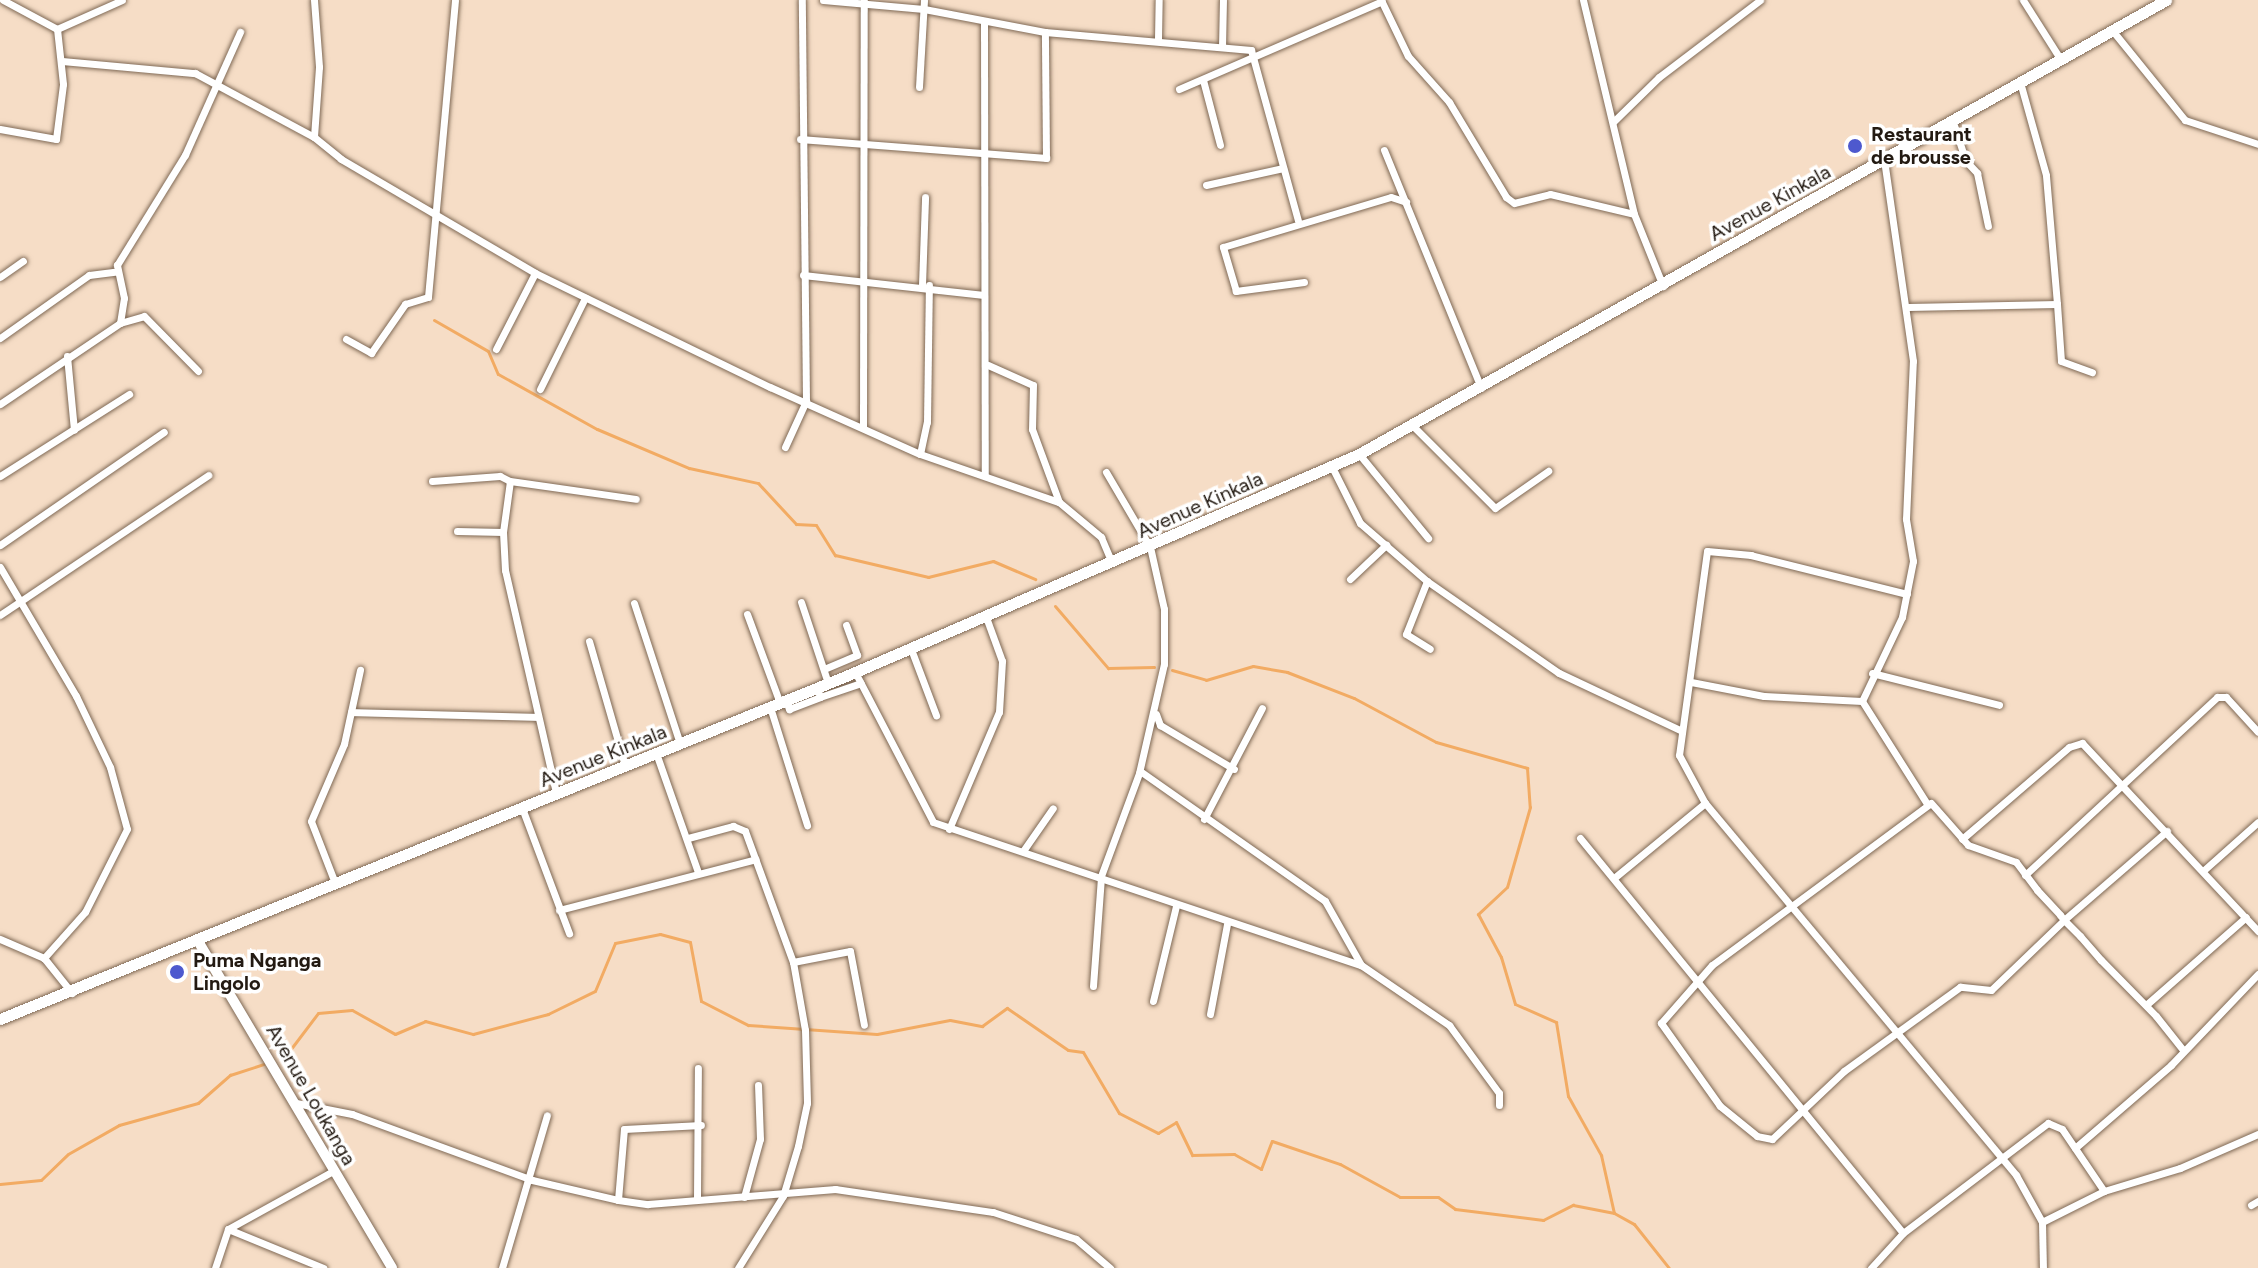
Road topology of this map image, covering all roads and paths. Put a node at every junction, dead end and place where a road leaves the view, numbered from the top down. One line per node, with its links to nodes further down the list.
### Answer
1 (3, 0): 17 (street)
2 (122, 0): 17 (street)
3 (314, 0): 34 (street)
4 (455, 0): 47 (street)
5 (802, 0): 35 (street)
6 (823, 0): 14 (street)
7 (1159, 0): 21 (street)
8 (1223, 0): 22 (street)
9 (1583, 0): 31 (street)
10 (1760, 0): 31 (street)
11 (2023, 0): 24 (street)
12 (2166, 0): 18 (main road, Avenue Kinkala)
13 (1382, 1): 23 (street); 46 (street)
14 (864, 4): 15 (street); 38 (street)
15 (924, 4): 16 (street); 29 (street)
16 (984, 22): 20 (street); 40 (street)
17 (57, 29): 25 (street)
18 (2112, 30): 24 (main road, Avenue Kinkala); 36 (street)
19 (240, 32): 28 (street)
20 (1045, 32): 21 (street); 40 (street)
21 (1158, 39): 22 (street)
22 (1222, 47): 23 (street)
23 (1258, 58): 26 (street); 42 (street)
24 (2061, 60): 27 (main road, Avenue Kinkala)
25 (62, 61): 28 (street); 33 (street)
26 (1203, 80): 30 (street); 37 (street)
27 (2020, 82): 32 (main road, Avenue Kinkala); 61 (street)
28 (218, 84): 34 (street); 51 (street)
29 (919, 87)
30 (1179, 89)
31 (1613, 122): 46 (street)
32 (1953, 122): 41 (main road, Avenue Kinkala); 49 (street)
33 (0, 129)
34 (314, 137): 47 (street)
35 (800, 139): 38 (street); 53 (street)
36 (2258, 144)
37 (1220, 145)
38 (865, 147): 40 (street); 55 (street)
39 (1384, 150): 45 (street)
40 (987, 155): 59 (street)
41 (1884, 160): 58 (main road, Avenue Kinkala); 62 (street)
42 (1283, 168): 43 (street); 48 (street)
43 (1206, 185)
44 (925, 197): 57 (street)
45 (1406, 202): 48 (street); 71 (street)
46 (1634, 214): 58 (street)
47 (439, 217): 52 (street); 65 (street)
48 (1298, 221): 56 (street)
49 (1988, 226)
50 (23, 261): 54 (street)
51 (115, 272): 63 (street); 64 (street)
52 (535, 273): 60 (street); 66 (street)
53 (803, 275): 55 (street); 74 (street)
54 (0, 277)
55 (866, 278): 57 (street); 76 (street)
56 (1304, 282)
57 (926, 285): 59 (street); 81 (street)
58 (1663, 286): 71 (main road, Avenue Kinkala)
59 (984, 295): 68 (street)
60 (585, 298): 72 (street); 74 (street)
61 (2057, 304): 62 (street); 70 (street)
62 (1908, 307): 103 (street)
63 (120, 323): 67 (street); 69 (street)
64 (0, 338)
65 (346, 339)
66 (496, 349)
67 (67, 356): 75 (street); 78 (street)
68 (988, 365): 87 (street); 92 (street)
69 (198, 371)
70 (2092, 372)
71 (1481, 388): 77 (main road, Avenue Kinkala)
72 (540, 389)
73 (129, 394): 78 (street)
74 (806, 401): 76 (street); 80 (street)
75 (0, 404)
76 (863, 426): 81 (street)
77 (1413, 426): 82 (main road, Avenue Kinkala); 84 (street)
78 (74, 430): 88 (street)
79 (164, 432): 96 (street)
80 (785, 447)
81 (920, 454): 87 (street)
82 (1359, 454): 83 (main road, Avenue Kinkala); 95 (street)
83 (1332, 467): 97 (street); 98 (main road, Avenue Kinkala)
84 (1548, 471)
85 (1106, 472): 98 (street)
86 (208, 475): 105 (street)
87 (985, 475): 92 (street)
88 (0, 476)
89 (432, 481): 90 (street)
90 (510, 481): 91 (street); 94 (street)
91 (636, 499)
92 (1059, 502): 99 (street)
93 (457, 531): 94 (street)
94 (503, 532): 128 (street)
95 (1428, 538)
96 (0, 545)
97 (1386, 545): 101 (street); 102 (street)
98 (1150, 547): 99 (main road, Avenue Kinkala); 126 (street)
99 (1112, 563): 109 (main road, Avenue Kinkala)
100 (0, 567): 105 (street)
101 (1350, 579)
102 (1427, 581): 113 (street); 129 (street)
103 (1907, 594): 117 (street); 119 (street)
104 (801, 602): 115 (street)
105 (20, 603): 108 (street); 168 (street)
106 (634, 603): 131 (street)
107 (747, 614): 123 (street)
108 (0, 615)
109 (986, 617): 112 (main road, Avenue Kinkala); 145 (street)
110 (846, 625): 114 (street)
111 (589, 641): 133 (street)
112 (911, 649): 118 (main road, Avenue Kinkala); 127 (street)
113 (1430, 649)
114 (842, 663): 115 (street); 118 (street)
115 (824, 669): 120 (street)
116 (360, 670): 125 (street)
117 (1872, 673): 121 (street); 122 (street)
118 (854, 677): 120 (main road, Avenue Kinkala); 145 (street)
119 (1691, 682): 121 (street); 129 (street)
120 (822, 690): 123 (main road, Avenue Kinkala)
121 (1862, 701): 139 (street)
122 (1999, 705)
123 (779, 708): 131 (main road, Avenue Kinkala); 144 (street)
124 (1262, 708): 134 (street)
125 (351, 712): 128 (street); 157 (street)
126 (1156, 713): 134 (street); 135 (street)
127 (936, 715)
128 (537, 717): 137 (street)
129 (1680, 730): 138 (street)
130 (2258, 732): 136 (street)
131 (680, 744): 132 (main road, Avenue Kinkala)
132 (656, 753): 133 (main road, Avenue Kinkala); 147 (street)
133 (625, 766): 137 (main road, Avenue Kinkala)
134 (1234, 769): 142 (street)
135 (1140, 771): 142 (street); 155 (street)
136 (2125, 785): 146 (street); 149 (street); 154 (street)
137 (556, 793): 140 (main road, Avenue Kinkala)
138 (1705, 803): 156 (street); 159 (street)
139 (1927, 804): 149 (street); 159 (street)
140 (522, 808): 157 (main road, Avenue Kinkala); 160 (street)
141 (1053, 808): 150 (street)
142 (1204, 819): 170 (street)
143 (2258, 822): 152 (street)
144 (807, 825)
145 (949, 829): 150 (street)
146 (2167, 831): 152 (street); 162 (street)
147 (688, 838): 151 (street); 153 (street)
148 (1580, 838): 156 (street)
149 (1962, 839): 154 (street)
150 (1023, 851): 155 (street)
151 (756, 859): 153 (street); 169 (street)
152 (2204, 870): 161 (street)
153 (698, 872): 160 (street)
154 (2025, 875): 162 (street)
155 (1101, 876): 158 (street); 173 (street)
156 (1614, 878): 172 (street)
157 (335, 883): 167 (main road, Avenue Kinkala)
158 (1176, 906): 163 (street); 175 (street)
159 (1793, 909): 172 (street); 180 (street)
160 (559, 910): 165 (street)
161 (2246, 917): 164 (street); 176 (street)
162 (2064, 920): 176 (street); 180 (street)
163 (1227, 924): 170 (street); 177 (street)
164 (2258, 931)
165 (569, 933)
166 (0, 939): 168 (street)
167 (198, 941): 174 (main road, Avenue Kinkala); 184 (main road, Avenue Loukanga)
168 (44, 958): 174 (street)
169 (793, 962): 179 (street); 195 (street)
170 (1361, 965): 185 (street)
171 (2258, 974): 181 (street)
172 (1697, 979): 186 (street); 186 (street)
173 (1093, 986)
174 (72, 993): 178 (main road, Avenue Kinkala)
175 (1153, 1001)
176 (2146, 1005): 181 (street)
177 (1210, 1014)
178 (0, 1019)
179 (864, 1025)
180 (1894, 1036): 186 (street); 191 (street)
181 (2183, 1050): 190 (street)
182 (698, 1068): 188 (street)
183 (758, 1085): 196 (street)
184 (296, 1103): 192 (main road, Avenue Loukanga); 193 (street)
185 (1499, 1105)
186 (1801, 1111): 201 (street)
187 (547, 1115): 193 (street)
188 (701, 1125): 197 (street); 198 (street)
189 (2258, 1134): 194 (street)
190 (2075, 1148): 191 (street); 194 (street)
191 (2000, 1158): 199 (street); 201 (street)
192 (333, 1171): 200 (street); 204 (main road, Avenue Loukanga)
193 (532, 1180): 198 (street); 205 (street)
194 (2104, 1191): 199 (street)
195 (783, 1196): 196 (street); 206 (street); 207 (street)
196 (744, 1197): 197 (street)
197 (697, 1198): 198 (street)
198 (618, 1200)
199 (2042, 1222): 209 (street)
200 (228, 1229): 202 (street); 203 (street)
201 (1903, 1233): 208 (street)
202 (215, 1268)
203 (323, 1268)
204 (392, 1268)
205 (502, 1268)
206 (738, 1268)
207 (1110, 1268)
208 (1871, 1268)
209 (2043, 1268)

